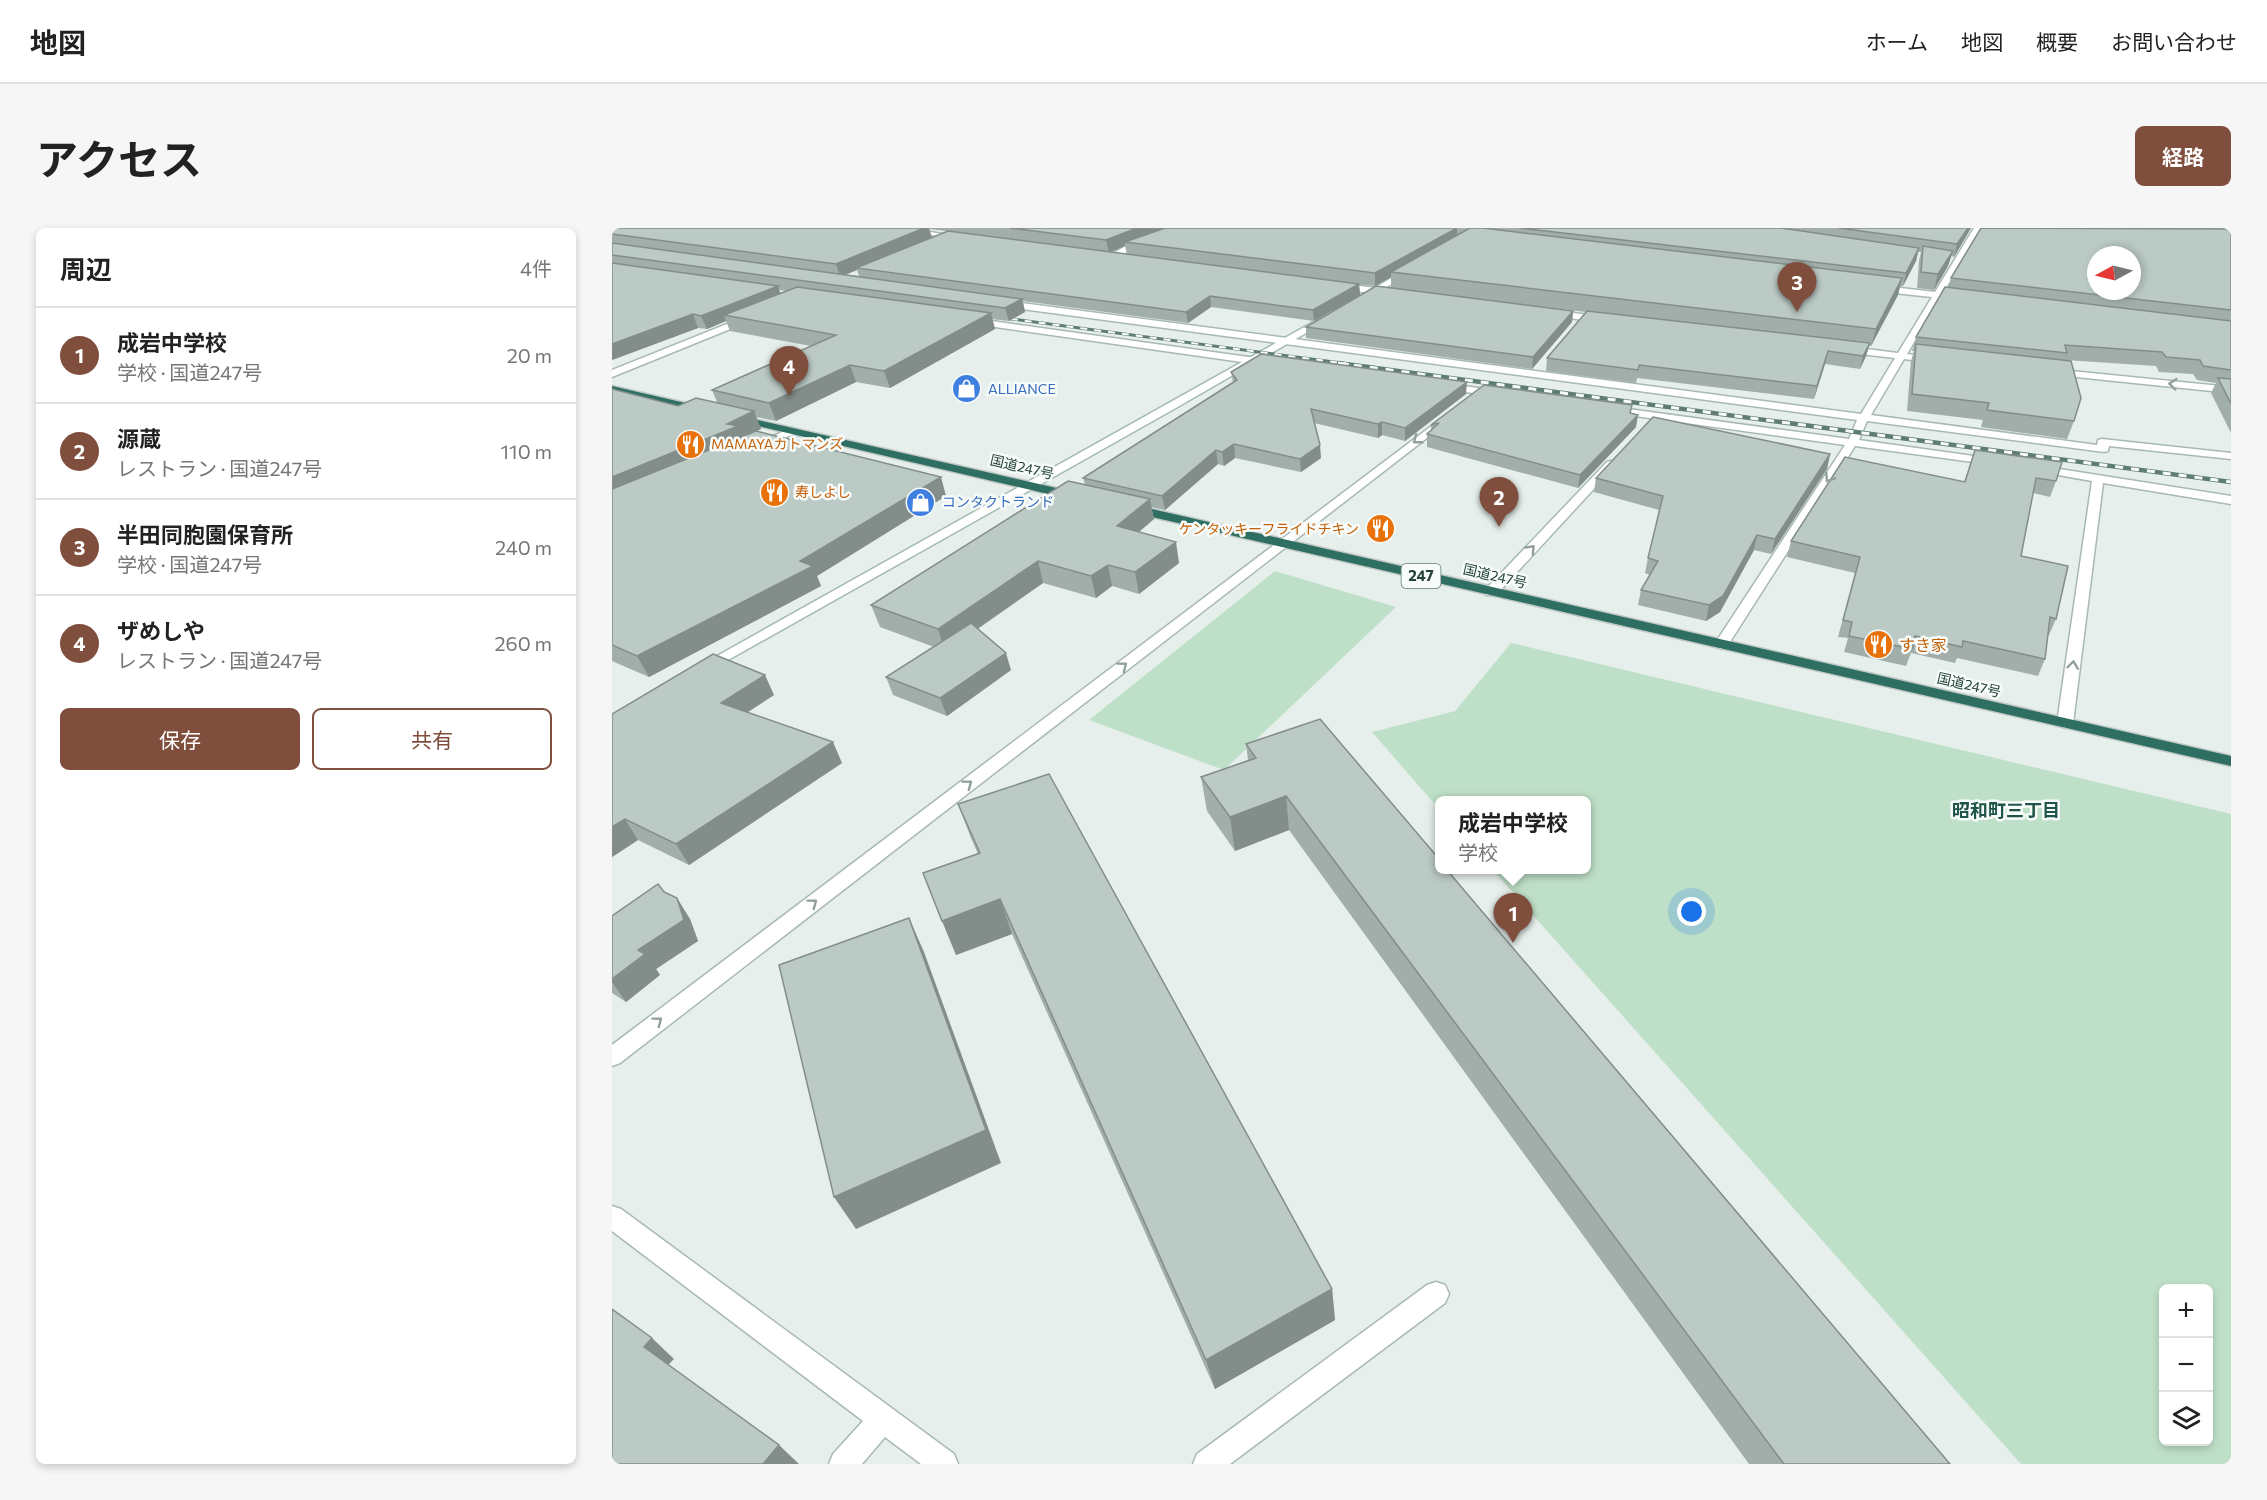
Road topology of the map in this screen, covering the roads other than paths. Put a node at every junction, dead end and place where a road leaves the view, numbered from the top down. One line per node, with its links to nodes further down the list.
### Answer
1 (888, 228): 5 (street)
2 (1189, 228): 9 (street)
3 (1978, 228): 12 (street)
4 (966, 231): 5 (street)
5 (949, 236): 6 (street); 7 (street)
6 (972, 239)
7 (929, 245)
8 (1097, 257): 9 (street)
9 (1108, 259): 10 (street)
10 (1120, 260)
11 (1946, 260): 12 (street)
12 (1957, 262): 18 (street)
13 (1423, 264): 16 (street)
14 (1322, 285): 16 (street)
15 (1868, 287): 18 (street)
16 (1374, 291): 17 (street); 21 (street)
17 (1405, 295)
18 (1938, 295): 19 (street); 29 (street)
19 (1975, 300)
20 (987, 302): 27 (street)
21 (1354, 303)
22 (767, 311): 34 (street)
23 (1535, 311): 26 (street)
24 (1334, 314): 27 (street)
25 (963, 320): 30 (street)
26 (1618, 321)
27 (1284, 342): 30 (street); 41 (street)
28 (1831, 348): 29 (street)
29 (1902, 357): 31 (street); 41 (street)
30 (1253, 360): 32 (street); 50 (street)
31 (1942, 361)
32 (1287, 365)
33 (2035, 370): 37 (street, one-way to 33)
34 (612, 374)
35 (1435, 385): 39 (street)
36 (612, 389): 42 (highway, 国道247号)
37 (2231, 390)
38 (1515, 396): 39 (street)
39 (1471, 399): 54 (street, one-way to 54)
40 (1598, 408): 43 (street)
41 (1864, 418): 43 (street); 46 (street)
42 (792, 431): 45 (street); 50 (highway, 国道247号)
43 (1851, 443): 47 (street); 56 (street, one-way to 56)
44 (1624, 450): 55 (street, one-way to 44)
45 (742, 452)
46 (2231, 456)
47 (2001, 463)
48 (2024, 466): 49 (street)
49 (2097, 477): 52 (street); 58 (street, one-way to 49)
50 (1030, 486): 51 (highway, 国道247号); 57 (street)
51 (1085, 498)
52 (2231, 500)
53 (1120, 506): 54 (highway, 国道247号 / 247)
54 (1284, 543): 55 (highway, 国道247号 / 247); 60 (street, one-way to 54)
55 (1491, 592): 56 (highway, 国道247号 / 247)
56 (1721, 645): 58 (highway, 国道247号 / 247)
57 (694, 674)
58 (2066, 723): 59 (highway, 国道247号 / 247)
59 (2231, 761)
60 (612, 1057)
61 (612, 1217): 63 (street)
62 (1436, 1294): 66 (street)
63 (882, 1420): 64 (street); 65 (street)
64 (843, 1464)
65 (944, 1464)
66 (1207, 1464)

